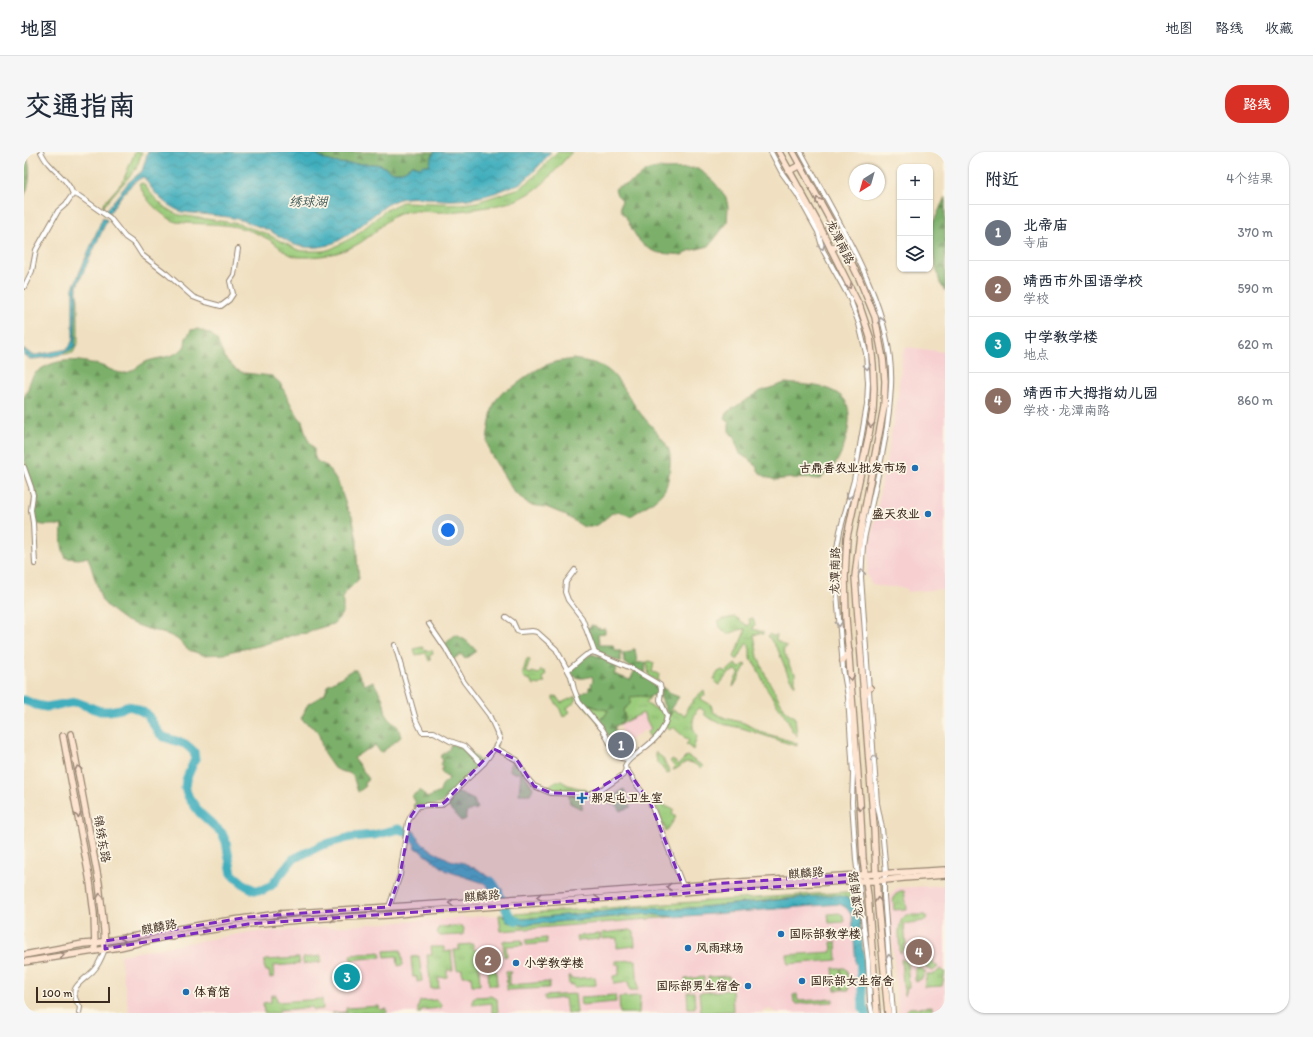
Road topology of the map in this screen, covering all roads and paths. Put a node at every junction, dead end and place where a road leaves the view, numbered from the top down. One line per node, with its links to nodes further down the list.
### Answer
1 (41, 152): 8 (street)
2 (771, 152): 10 (street)
3 (780, 152): 7 (main road, 龙潭南路)
4 (793, 152): 6 (main road, 龙潭南路)
5 (802, 152): 25 (street, one-way to 5)
6 (800, 165): 7 (main road); 11 (main road, 龙潭南路, one-way to 6)
7 (789, 170): 9 (main road, 龙潭南路)
8 (73, 194): 12 (street); 14 (street)
9 (819, 225): 10 (main road); 13 (main road, 龙潭南路)
10 (818, 232): 23 (street, one-way to 23)
11 (842, 243): 13 (main road); 26 (main road, 龙潭南路)
12 (238, 249)
13 (831, 249): 21 (main road, 龙潭南路, one-way to 21)
14 (24, 287)
15 (24, 467): 16 (street)
16 (35, 564)
17 (574, 570): 22 (street)
18 (506, 617): 24 (street)
19 (429, 624): 29 (street)
20 (395, 645): 31 (street)
21 (849, 650): 23 (main road); 37 (main road, 龙潭南路, one-way to 37)
22 (595, 652): 24 (street); 30 (street)
23 (843, 661): 36 (street)
24 (567, 669): 30 (street)
25 (870, 688): 26 (main road); 35 (street, one-way to 25)
26 (864, 695): 34 (main road, 龙潭南路)
27 (72, 734): 47 (main road, 锦绣东路, one-way to 27)
28 (62, 736): 48 (main road, 锦绣东路, one-way to 48)
29 (494, 749): 31 (street); 32 (street)
30 (628, 761): 32 (street)
31 (484, 763): 46 (street)
32 (626, 770): 43 (street)
33 (945, 870): 35 (main road, 麒麟路)
34 (877, 873): 35 (main road, 麒麟路); 37 (main road, 麒麟路); 41 (main road, 龙潭南路)
35 (886, 873): 39 (street)
36 (858, 874): 37 (main road, 麒麟路); 40 (street); 43 (main road, 麒麟路)
37 (864, 874): 42 (main road, 龙潭南路)
38 (945, 875): 39 (main road, 麒麟路)
39 (884, 880): 41 (main road, 麒麟路); 56 (street, one-way to 39)
40 (858, 881): 42 (main road, 麒麟路); 44 (main road, 麒麟路, one-way to 40); 54 (street)
41 (876, 881): 42 (main road, 麒麟路); 56 (main road, 龙潭南路, one-way to 41)
42 (865, 882): 52 (main road, 龙潭南路)
43 (683, 886): 44 (main road, 麒麟路, one-way to 44)
44 (515, 901): 45 (main road, 麒麟路)
45 (490, 903): 46 (main road, 麒麟路, one-way to 46); 49 (main road, 麒麟路, one-way to 45)
46 (389, 907): 47 (main road, 麒麟路, one-way to 47)
47 (105, 941): 48 (main road, 麒麟路); 49 (main road, 锦绣东路)
48 (95, 943): 50 (main road, 锦绣东路); 51 (main road, 麒麟路)
49 (105, 949): 50 (main road, 麒麟路); 57 (street)
50 (95, 950): 53 (main road, 麒麟路, one-way to 50)
51 (24, 955)
52 (874, 960): 54 (main road); 55 (main road, 龙潭南路)
53 (24, 962)
54 (868, 965): 55 (street)
55 (874, 1011)
56 (891, 1011)
57 (79, 1013)

